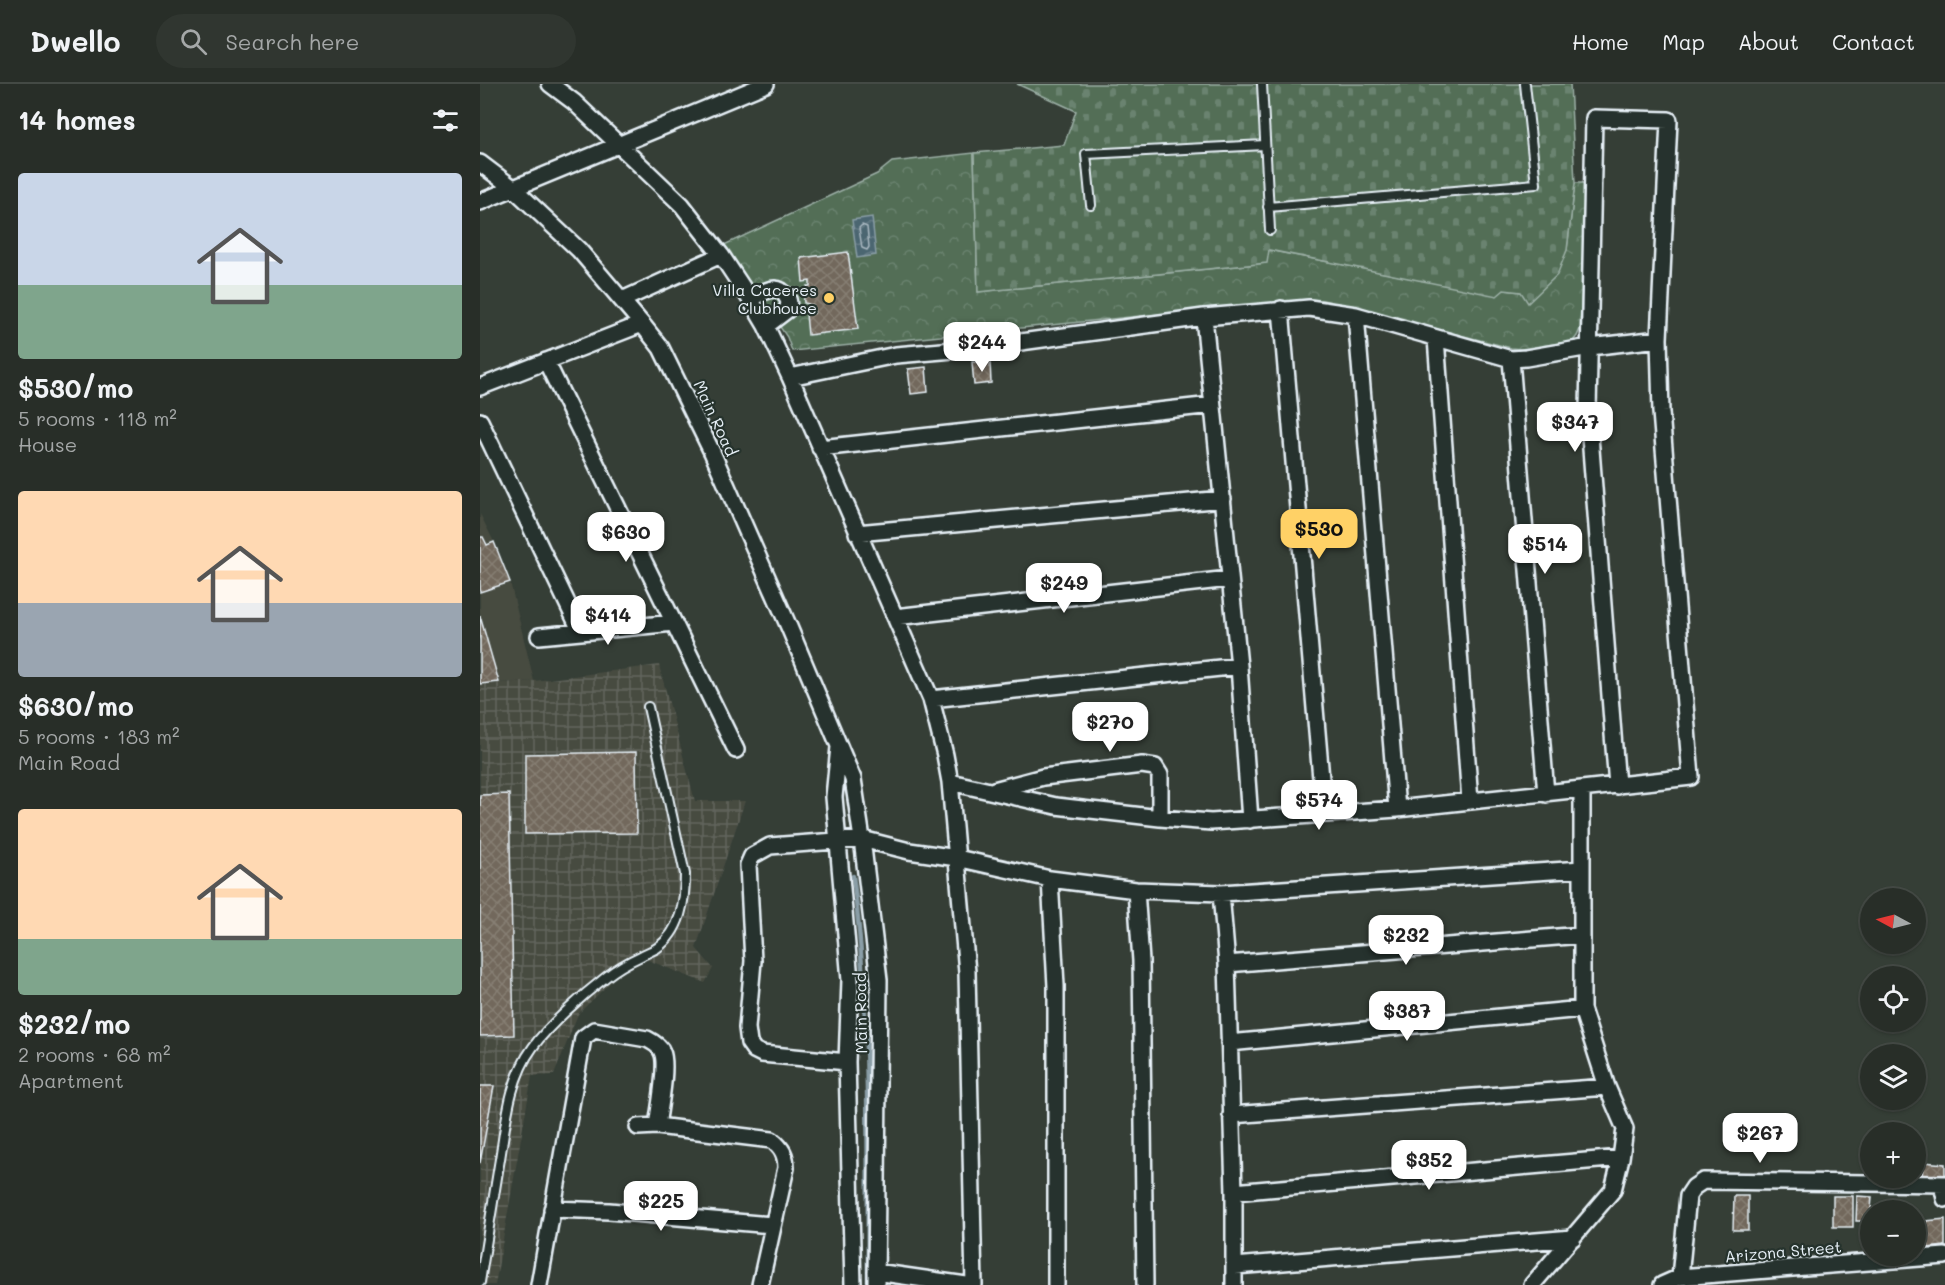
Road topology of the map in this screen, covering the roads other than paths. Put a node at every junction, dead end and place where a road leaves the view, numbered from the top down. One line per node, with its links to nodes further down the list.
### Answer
1 (550, 84): 5 (street)
2 (766, 84): 5 (street)
3 (1262, 84): 6 (lane)
4 (1525, 84): 11 (lane)
5 (620, 144): 8 (street); 13 (street)
6 (1265, 145): 10 (lane); 11 (lane)
7 (480, 163): 8 (street, Main Road)
8 (513, 188): 9 (street); 15 (street, Main Road)
9 (480, 202)
10 (1091, 205)
11 (1268, 207): 12 (lane)
12 (1270, 230)
13 (721, 255): 14 (street); 15 (street)
14 (750, 299): 20 (street); 20 (street)
15 (622, 300): 19 (street, Main Road)
16 (1281, 309): 17 (street); 18 (street); 50 (street)
17 (1356, 315): 21 (street); 49 (street)
18 (1204, 317): 26 (street); 28 (street)
19 (642, 324): 25 (street); 41 (street, Main Road)
20 (766, 326): 26 (street)
21 (1436, 338): 24 (street); 48 (street)
22 (1659, 339): 23 (street); 23 (street); 44 (street)
23 (1590, 346): 24 (street); 44 (street)
24 (1511, 359): 47 (street)
25 (546, 361): 27 (street); 35 (street)
26 (790, 377): 30 (street)
27 (480, 387)
28 (1212, 405): 30 (street); 31 (street)
29 (480, 421): 36 (street)
30 (820, 448): 32 (street)
31 (1223, 499): 32 (street); 33 (street)
32 (857, 533): 34 (street)
33 (1229, 579): 34 (street); 38 (street)
34 (895, 617): 39 (street)
35 (674, 623): 36 (street); 42 (street)
36 (581, 632): 37 (street)
37 (539, 636)
38 (1239, 666): 39 (street); 52 (street)
39 (931, 699): 43 (street)
40 (648, 707): 79 (lane)
41 (839, 744): 53 (street, Main Road); 54 (street, Main Road)
42 (736, 750)
43 (950, 782): 45 (street); 55 (street)
44 (1617, 786): 46 (street)
45 (991, 790): 51 (street); 51 (street)
46 (1582, 790): 47 (street); 56 (street)
47 (1546, 794): 48 (street)
48 (1470, 801): 49 (street)
49 (1397, 809): 50 (street)
50 (1324, 814): 52 (street)
51 (1160, 819): 52 (street)
52 (1250, 820)
53 (862, 839): 54 (street); 55 (street); 78 (street, Main Road)
54 (837, 841): 64 (street, Main Road); 64 (street)
55 (957, 858): 57 (street); 84 (street)
56 (1582, 869): 59 (street); 60 (street)
57 (1050, 879): 58 (street); 85 (street)
58 (1136, 890): 59 (street); 86 (street)
59 (1221, 893): 61 (street)
60 (1582, 935): 61 (street); 62 (street)
61 (1227, 964): 63 (street)
62 (1582, 1009): 63 (street); 65 (street)
63 (1229, 1042): 66 (street)
64 (847, 1062): 82 (street, Main Road)
65 (1607, 1087): 66 (street); 69 (street)
66 (1231, 1115): 71 (street)
67 (657, 1126): 68 (street); 72 (street); 73 (street)
68 (638, 1127)
69 (1621, 1158): 71 (street); 74 (street)
70 (1944, 1189): 77 (street)
71 (1234, 1192): 76 (street)
72 (552, 1209): 73 (street); 80 (street)
73 (772, 1225): 81 (street)
74 (1573, 1238): 76 (street); 88 (street)
75 (1945, 1256): 77 (street, Arizona Street)
76 (1235, 1266): 87 (street)
77 (1680, 1277): 89 (street, Arizona Street)
78 (876, 1278): 83 (street)
79 (480, 1282)
80 (539, 1285)
81 (760, 1285)
82 (853, 1285)
83 (966, 1285)
84 (974, 1285)
85 (1056, 1285)
86 (1145, 1285)
87 (1234, 1285)
88 (1532, 1285)
89 (1662, 1285)

